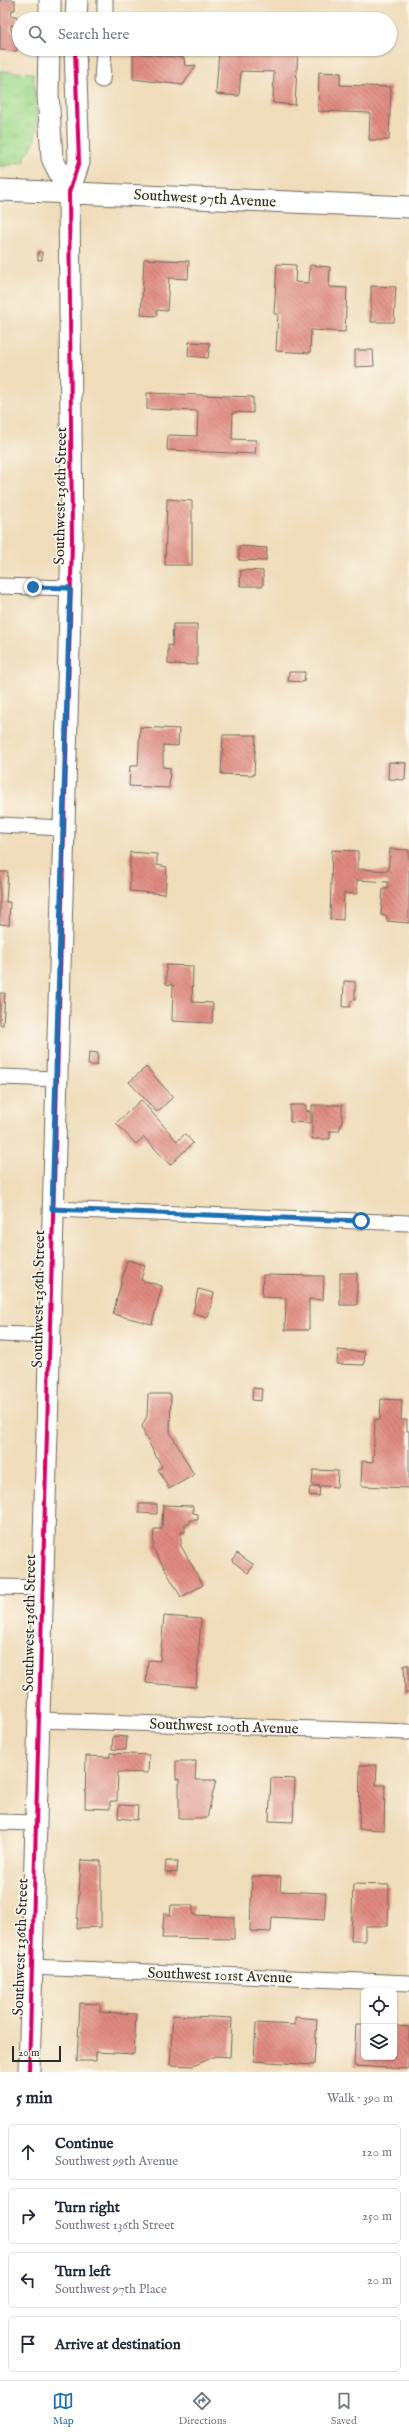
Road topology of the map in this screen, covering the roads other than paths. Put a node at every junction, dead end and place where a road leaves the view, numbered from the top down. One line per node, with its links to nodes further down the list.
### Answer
1 (50, 0): 4 (street)
2 (76, 0): 5 (street)
3 (106, 0): 6 (street)
4 (50, 12)
5 (76, 12)
6 (105, 12)
7 (49, 56): 12 (street, Southwest 136th Street)
8 (75, 56): 12 (street, Southwest 136th Street)
9 (104, 56): 10 (street)
10 (102, 80)
11 (0, 190): 12 (street, Southwest 97th Avenue)
12 (69, 192): 13 (street, Southwest 97th Avenue); 15 (street, Southwest 136th Street)
13 (409, 207)
14 (0, 586): 15 (street)
15 (70, 588): 17 (street, Southwest 136th Street)
16 (0, 825): 17 (street)
17 (63, 828): 19 (street, Southwest 136th Street)
18 (0, 1077): 19 (street)
19 (58, 1079): 20 (street, Southwest 136th Street)
20 (52, 1209): 21 (street); 23 (street, Southwest 136th Street)
21 (409, 1223)
22 (0, 1334): 23 (street)
23 (49, 1336): 25 (street, Southwest 136th Street)
24 (0, 1587): 25 (street)
25 (42, 1588): 26 (street, Southwest 136th Street)
26 (39, 1720): 27 (street, Southwest 100th Avenue); 29 (street, Southwest 136th Street)
27 (409, 1732)
28 (0, 1822): 29 (street)
29 (35, 1823): 30 (street, Southwest 136th Street)
30 (31, 1967): 31 (street, Southwest 101st Avenue); 32 (street, Southwest 136th Street)
31 (409, 1983)
32 (29, 2072)

